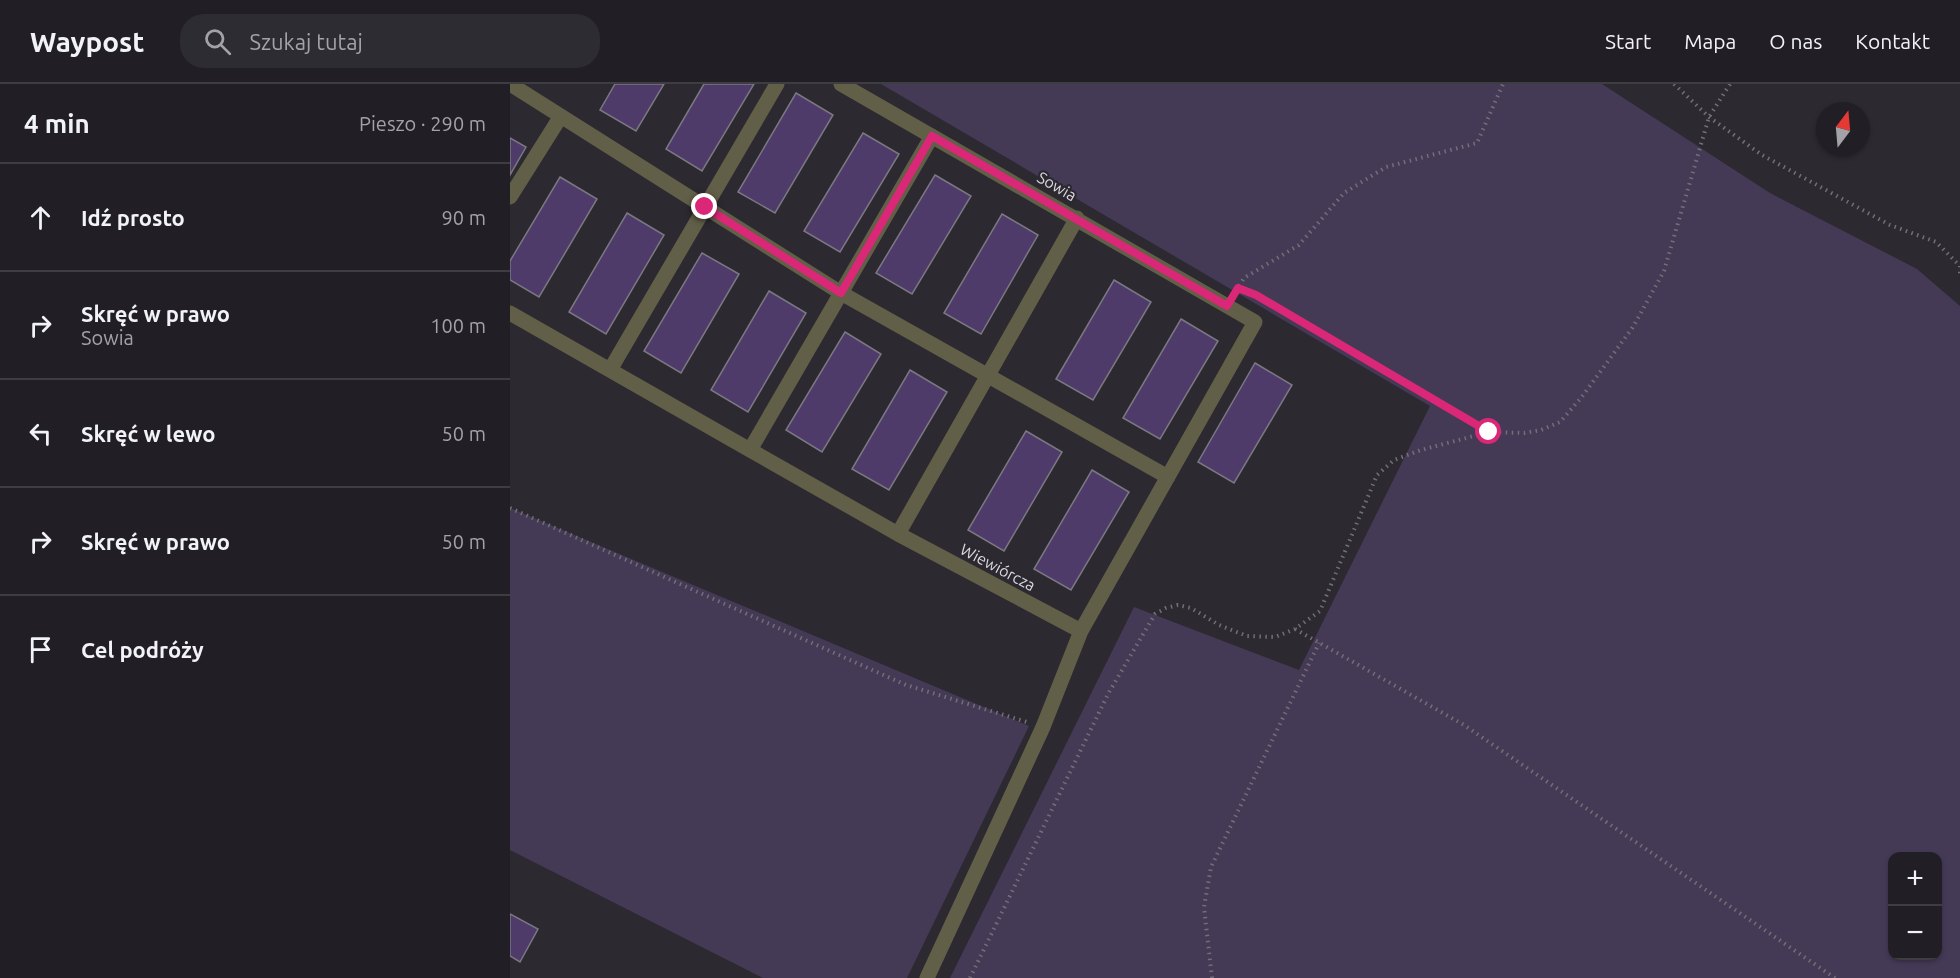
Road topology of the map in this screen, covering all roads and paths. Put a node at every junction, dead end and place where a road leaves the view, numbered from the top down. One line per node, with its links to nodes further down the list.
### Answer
1 (510, 84): 7 (street)
2 (777, 84): 11 (street)
3 (840, 84): 9 (street, Sowia)
4 (1503, 84): 14 (path)
5 (1674, 84): 8 (path)
6 (1730, 84): 8 (path)
7 (561, 116): 10 (street); 11 (street)
8 (1710, 117): 13 (path); 20 (path)
9 (932, 136): 12 (street, Sowia); 15 (street)
10 (510, 197)
11 (705, 207): 15 (street); 18 (street)
12 (1077, 218): 16 (street, Sowia); 19 (street)
13 (1960, 275)
14 (1238, 288): 16 (path); 20 (path)
15 (841, 293): 19 (street); 21 (street)
16 (1227, 306): 22 (street, Sowia)
17 (510, 313): 18 (street, Wiewiórcza)
18 (610, 370): 21 (street, Wiewiórcza)
19 (987, 376): 22 (street); 24 (street)
20 (1489, 432): 25 (path)
21 (750, 450): 24 (street, Wiewiórcza)
22 (1168, 477): 26 (street)
23 (510, 508): 28 (path)
24 (898, 534): 26 (street, Wiewiórcza)
25 (1295, 629): 27 (path); 30 (path)
26 (1081, 631): 28 (street)
27 (1319, 643): 31 (path); 32 (path)
28 (1043, 727): 29 (street)
29 (927, 978)
30 (970, 978)
31 (1212, 978)
32 (1835, 978)

